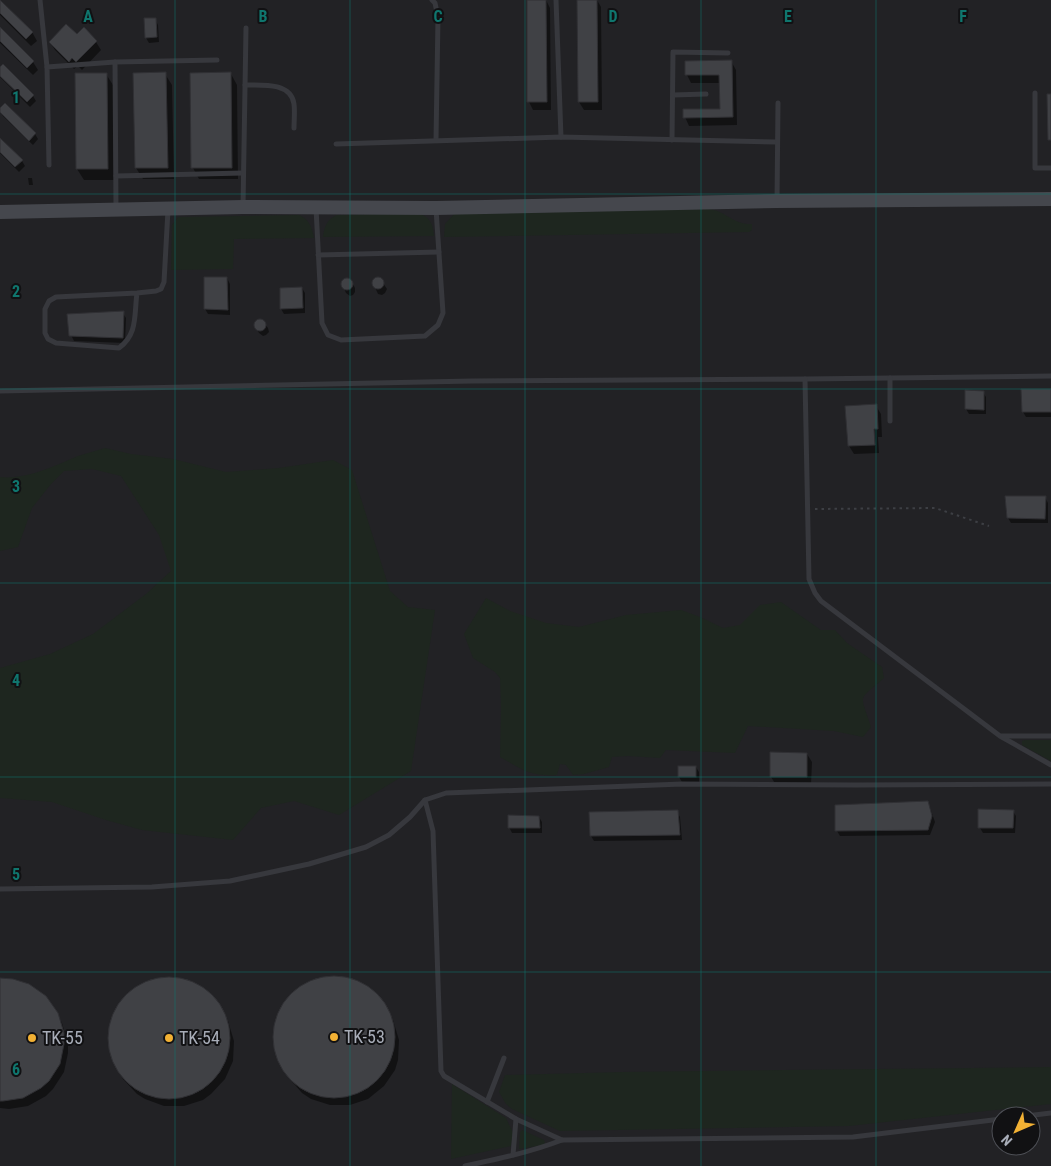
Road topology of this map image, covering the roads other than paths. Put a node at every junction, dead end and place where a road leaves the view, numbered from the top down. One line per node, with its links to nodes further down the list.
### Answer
1 (40, 0): 8 (lane)
2 (432, 0): 16 (lane)
3 (556, 0): 15 (lane)
4 (246, 28): 9 (lane)
5 (728, 53): 11 (lane)
6 (217, 60): 7 (lane)
7 (115, 62): 8 (lane); 23 (lane)
8 (47, 67): 20 (lane)
9 (245, 85): 14 (lane); 22 (lane)
10 (1035, 93): 21 (lane)
11 (673, 94): 12 (lane); 17 (lane)
12 (706, 94)
13 (778, 103): 18 (lane)
14 (294, 128)
15 (561, 137): 16 (lane); 17 (lane)
16 (436, 140): 19 (lane)
17 (672, 140): 18 (lane)
18 (777, 142): 25 (lane)
19 (336, 144)
20 (49, 165)
21 (1051, 168)
22 (244, 173): 23 (lane); 26 (lane)
23 (116, 176): 29 (lane)
24 (1051, 199): 25 (street)
25 (776, 201): 28 (street)
26 (243, 207): 27 (street); 30 (street)
27 (316, 208): 28 (street); 33 (lane)
28 (436, 208): 32 (lane)
29 (116, 210): 30 (street); 31 (street)
30 (168, 210): 34 (lane)
31 (0, 212)
32 (438, 252): 33 (lane); 33 (lane)
33 (318, 255)
34 (137, 293): 34 (lane)
35 (1051, 376): 36 (lane)
36 (890, 378): 37 (lane); 39 (lane)
37 (805, 379): 38 (lane); 40 (lane)
38 (0, 392)
39 (890, 421)
40 (1000, 736): 41 (lane); 42 (lane)
41 (1051, 736)
42 (1051, 766)
43 (1051, 784): 44 (lane)
44 (425, 800): 45 (lane); 47 (lane)
45 (0, 889)
46 (504, 1058): 47 (lane)
47 (486, 1102): 48 (lane)
48 (516, 1119): 50 (lane); 51 (lane)
49 (991, 1120): 50 (lane)
50 (562, 1140): 51 (lane)
51 (513, 1155): 52 (lane)
52 (465, 1166)

